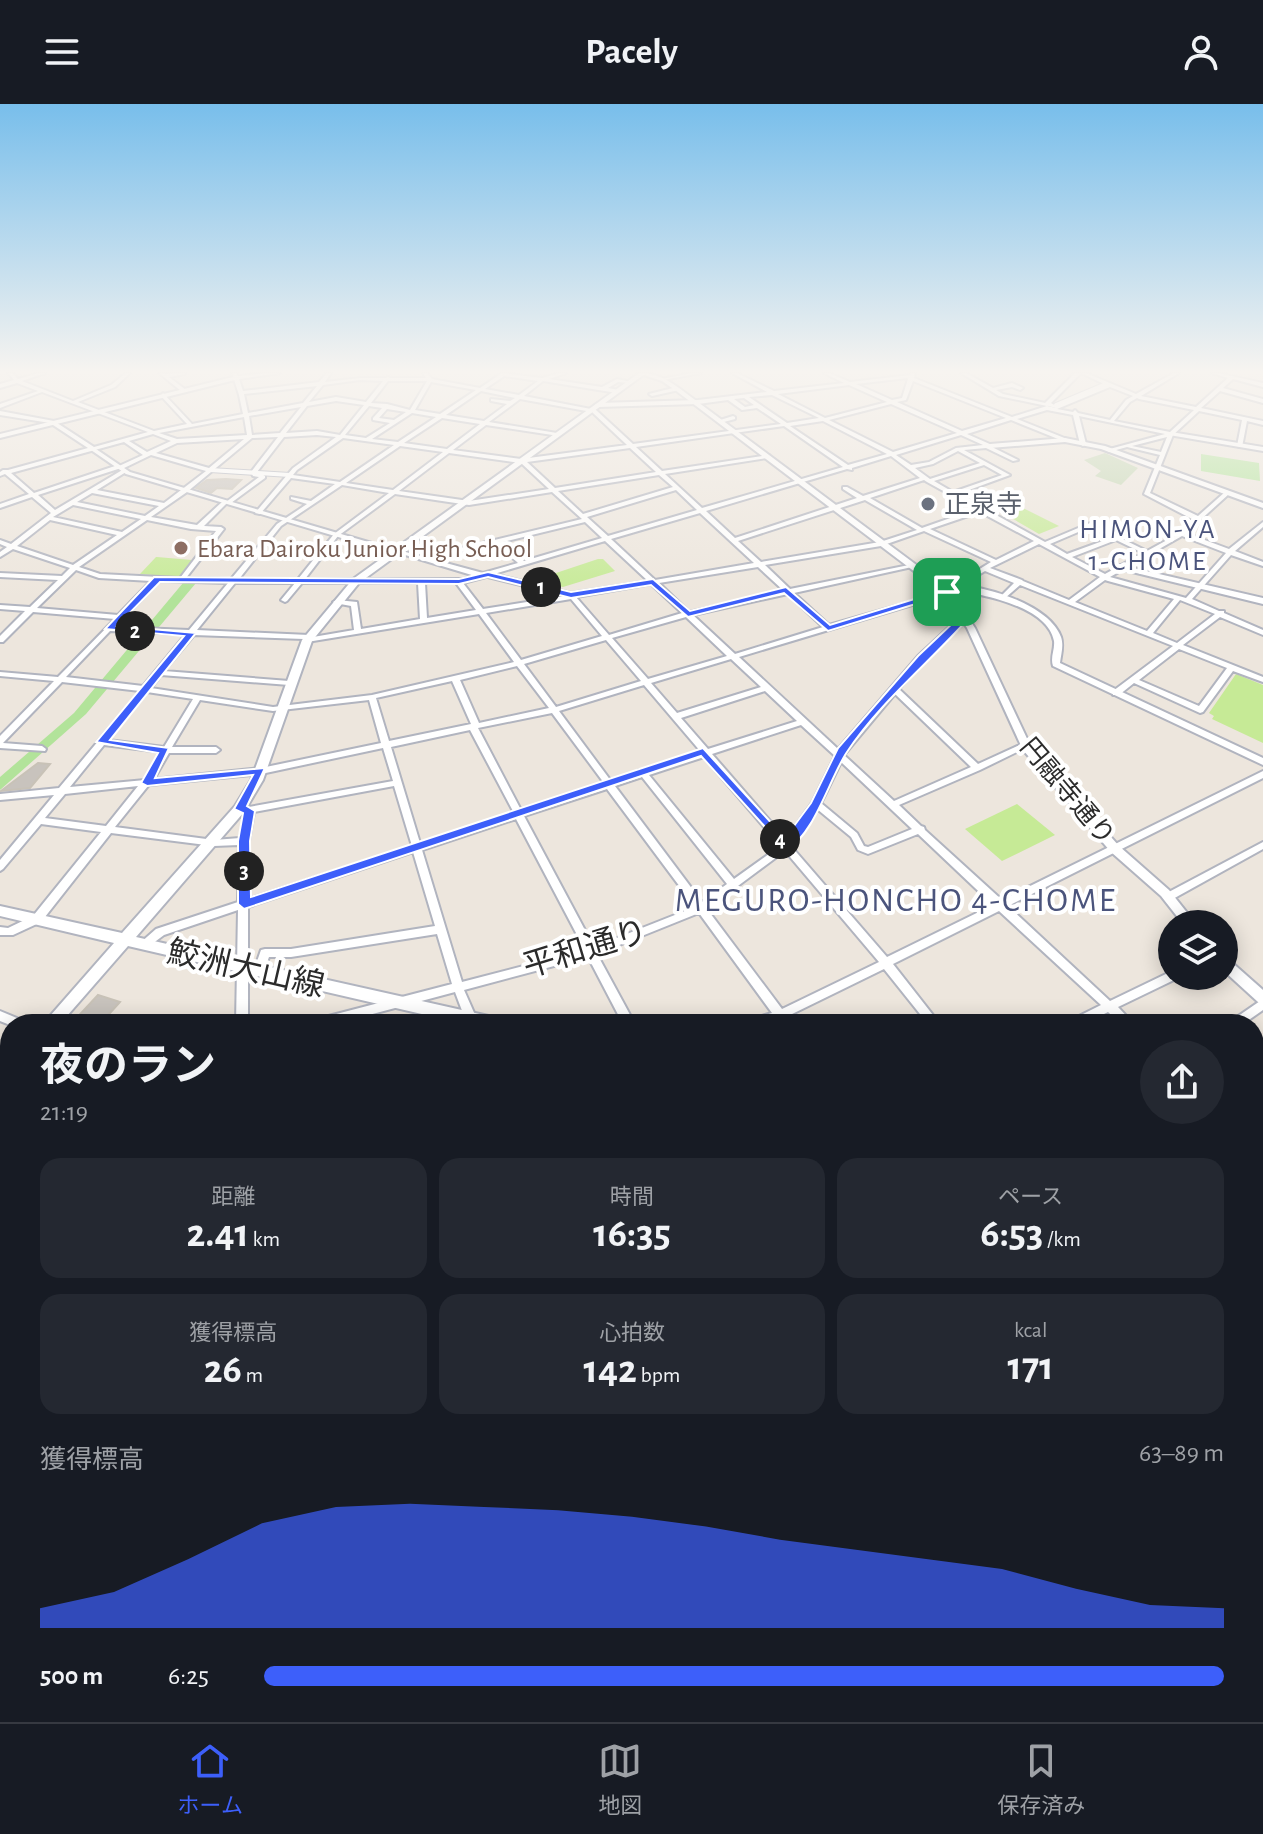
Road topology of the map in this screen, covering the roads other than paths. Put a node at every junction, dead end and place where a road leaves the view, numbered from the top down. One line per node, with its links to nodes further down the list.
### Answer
1 (93, 449): 36 (street); 38 (street)
2 (138, 449): 26 (street)
3 (159, 449): 26 (street)
4 (236, 449): 37 (street)
5 (273, 449): 40 (street)
6 (326, 449): 41 (street)
7 (391, 449): 46 (street)
8 (430, 449): 25 (street)
9 (450, 449): 25 (street)
10 (539, 449): 31 (main road)
11 (613, 449): 31 (street)
12 (634, 449): 39 (street)
13 (757, 449): 29 (street, 円融寺通り)
14 (820, 449): 34 (street)
15 (882, 449): 28 (street)
16 (915, 449): 28 (street)
17 (958, 449): 18 (street); 32 (street); 33 (street)
18 (963, 449)
19 (994, 449): 30 (street)
20 (1103, 449): 24 (street)
21 (1115, 449): 24 (street)
22 (1136, 449): 27 (street)
23 (1165, 449): 27 (street)
24 (1109, 450): 35 (street)
25 (447, 451): 31 (street); 52 (street)
26 (147, 454): 36 (street); 37 (street)
27 (1163, 454): 35 (street)
28 (894, 455): 33 (street); 34 (street)
29 (767, 456): 39 (street); 44 (street, 円融寺通り)
30 (1015, 460)
31 (522, 461): 49 (street); 61 (main road)
32 (985, 463): 43 (street); 55 (street)
33 (911, 467): 43 (street)
34 (848, 468): 44 (street)
35 (1158, 468): 53 (street); 75 (street)
36 (121, 469): 50 (street); 51 (street); 54 (street)
37 (210, 470): 40 (street); 51 (street)
38 (2, 471): 42 (street)
39 (660, 472): 47 (street); 49 (street)
40 (255, 474): 41 (street); 59 (street)
41 (291, 476): 46 (street); 71 (street)
42 (14, 479): 45 (street); 54 (street)
43 (927, 480): 55 (street); 57 (street)
44 (802, 482): 62 (street); 66 (street, 円融寺通り); 69 (street)
45 (0, 484)
46 (340, 484): 52 (street); 60 (street)
47 (676, 488): 69 (street); 74 (street)
48 (845, 488): 57 (street)
49 (553, 489): 61 (street); 74 (street)
50 (91, 491): 58 (street); 63 (street)
51 (185, 491): 59 (street); 63 (street)
52 (393, 492): 61 (street); 82 (street)
53 (1227, 493): 65 (street); 75 (street)
54 (33, 494): 64 (street); 70 (street)
55 (953, 494): 68 (street)
56 (293, 498): 60 (street)
57 (865, 498): 66 (street); 79 (street)
58 (72, 503): 70 (street); 73 (street)
59 (226, 503): 71 (street); 78 (street)
60 (312, 503): 76 (street)
61 (463, 503): 93 (main road)
62 (738, 503): 67 (street); 69 (street)
63 (165, 505): 73 (street)
64 (0, 506)
65 (1263, 506)
66 (836, 508): 87 (street); 90 (street, 円融寺通り)
67 (747, 509)
68 (982, 509): 79 (street); 89 (street)
69 (702, 512): 85 (street); 87 (street)
70 (55, 513): 72 (street)
71 (258, 513): 76 (street)
72 (48, 518): 80 (street); 91 (street)
73 (145, 518): 78 (street); 80 (street)
74 (584, 518): 85 (street); 86 (street)
75 (1198, 519): 81 (street)
76 (286, 520): 82 (street); 113 (street)
77 (1263, 524): 94 (street)
78 (198, 528): 112 (street)
79 (924, 529): 90 (street); 99 (street)
80 (123, 534): 104 (street)
81 (1182, 534): 94 (street); 95 (street)
82 (336, 535): 93 (street); 114 (street)
83 (1116, 538): 89 (street); 95 (street); 97 (street)
84 (462, 540): 92 (street)
85 (608, 540): 100 (street); 107 (street); 119 (street)
86 (499, 541): 92 (street); 100 (street)
87 (733, 541): 102 (street)
88 (0, 542): 91 (street)
89 (1043, 542): 97 (street); 99 (street)
90 (884, 544): 102 (street); 103 (street, 円融寺通り)
91 (13, 545): 96 (street); 104 (street)
92 (469, 548): 98 (street)
93 (395, 551): 98 (street); 107 (street); 115 (main road)
94 (1230, 552): 101 (street); 120 (street)
95 (1147, 553): 105 (street)
96 (0, 555)
97 (1068, 556): 109 (street)
98 (430, 557): 107 (street)
99 (996, 562): 106 (street)
100 (523, 564): 107 (street)
101 (1263, 564)
102 (759, 565): 119 (street); 122 (street)
103 (912, 565): 121 (street, 円融寺通り); 122 (street)
104 (75, 567): 110 (street); 111 (street)
105 (1123, 567): 109 (street); 120 (street)
106 (984, 568): 117 (street); 121 (street)
107 (488, 574): 118 (street); 123 (street)
108 (0, 575): 110 (street)
109 (1105, 577): 125 (street); 130 (street)
110 (63, 578): 132 (street)
111 (157, 579): 112 (street); 136 (street)
112 (181, 581): 113 (street)
113 (234, 581): 114 (street); 142 (street)
114 (298, 581): 115 (street); 126 (street)
115 (356, 581): 116 (street); 129 (main road)
116 (421, 581): 118 (street); 138 (street)
117 (1020, 581): 124 (street); 130 (street)
118 (459, 582): 133 (street)
119 (653, 582): 123 (street); 135 (street)
120 (1199, 586): 127 (street); 128 (street)
121 (950, 589): 124 (street); 137 (street, 円融寺通り); 139 (street)
122 (786, 590): 135 (street); 139 (street)
123 (570, 596): 133 (street); 146 (street)
124 (1002, 598): 163 (street)
125 (1178, 598): 127 (street); 144 (street)
126 (285, 600)
127 (1187, 601): 134 (street)
128 (1263, 601)
129 (337, 602): 141 (street); 145 (main road)
130 (1071, 602): 144 (street)
131 (0, 607): 132 (street)
132 (30, 611): 136 (street); 147 (street)
133 (480, 611): 138 (street); 150 (street)
134 (1221, 613): 143 (street); 148 (street)
135 (688, 614): 146 (street); 149 (street)
136 (121, 617): 140 (street)
137 (963, 619): 162 (street, 平和通り); 174 (street, 円融寺通り)
138 (424, 620): 141 (street)
139 (828, 628): 149 (street)
140 (109, 629): 142 (street); 155 (street)
141 (358, 632): 145 (street)
142 (191, 633): 145 (street); 152 (street)
143 (1263, 633)
144 (1148, 634): 148 (street)
145 (308, 638): 158 (main road)
146 (605, 638): 150 (street); 159 (street)
147 (0, 640)
148 (1175, 645): 151 (street); 156 (street)
149 (734, 656): 159 (street); 160 (street)
150 (519, 664): 154 (street); 167 (street)
151 (1232, 667): 156 (street); 157 (street)
152 (159, 673): 158 (street); 161 (street)
153 (0, 674): 155 (street)
154 (455, 678): 164 (street); 170 (street)
155 (60, 680): 161 (street); 172 (street)
156 (1133, 680): 163 (street)
157 (1263, 680)
158 (289, 683): 166 (main road)
159 (644, 683): 167 (street); 168 (street)
160 (768, 688): 168 (street); 169 (street)
161 (146, 689): 165 (street); 171 (street)
162 (894, 689): 179 (street, 平和通り); 181 (street)
163 (1116, 693): 180 (street)
164 (372, 697): 166 (street); 173 (street)
165 (197, 698): 166 (street); 176 (street)
166 (282, 709): 182 (main road)
167 (553, 710): 170 (street); 187 (street)
168 (674, 717): 178 (street)
169 (804, 721): 178 (street); 179 (street)
170 (474, 727): 173 (street); 193 (street)
171 (102, 742): 176 (street); 188 (street)
172 (0, 743): 175 (street)
173 (385, 745): 182 (street); 186 (street)
174 (1025, 746): 181 (street); 202 (street, 円融寺通り)
175 (42, 749)
176 (165, 750): 177 (street); 185 (street)
177 (216, 750)
178 (703, 751): 183 (street); 200 (street)
179 (840, 753): 190 (street, 平和通り); 191 (street)
180 (1263, 762)
181 (977, 768): 191 (street)
182 (261, 771): 185 (street); 192 (main road)
183 (642, 772): 187 (street); 204 (street)
184 (1263, 774): 202 (street)
185 (146, 783): 188 (street); 195 (street)
186 (397, 783): 192 (street); 201 (street)
187 (608, 784): 193 (street); 208 (street)
188 (62, 790): 189 (street); 194 (street)
189 (0, 797)
190 (816, 804): 196 (street); 200 (street, 平和通り)
191 (894, 804): 196 (street)
192 (245, 810): 197 (street); 198 (main road)
193 (518, 814): 201 (street); 216 (street)
194 (38, 820): 195 (street); 203 (street)
195 (107, 829): 198 (street); 211 (street)
196 (921, 829): 207 (street)
197 (244, 841): 198 (street); 206 (street)
198 (214, 843): 214 (main road)
199 (1263, 845): 205 (street)
200 (786, 846): 204 (street, 平和通り); 217 (street)
201 (416, 847): 206 (street); 212 (street)
202 (1115, 849): 205 (street, 円融寺通り); 207 (street)
203 (0, 867)
204 (734, 885): 208 (street, 平和通り)
205 (1168, 897): 209 (street, 円融寺通り)
206 (244, 904): 215 (street); 218 (street)
207 (1002, 905): 217 (street); 225 (street)
208 (700, 909): 216 (street, 平和通り); 232 (street)
209 (1179, 910)
210 (0, 911): 211 (main road, 鮫洲大山線)
211 (37, 919): 213 (street); 214 (main road, 鮫洲大山線)
212 (441, 929): 219 (street); 222 (street)
213 (0, 931)
214 (126, 940): 215 (main road, 鮫洲大山線); 226 (main road)
215 (144, 944): 218 (main road, 鮫洲大山線)
216 (591, 952): 222 (street, 平和通り); 231 (street)
217 (886, 963): 233 (street); 234 (street)
218 (242, 966): 219 (main road, 鮫洲大山線); 227 (street)
219 (259, 970): 223 (main road, 鮫洲大山線)
220 (1238, 977): 224 (street)
221 (1158, 983): 225 (street)
222 (457, 984): 223 (street, 平和通り); 230 (street)
223 (393, 1001): 228 (street, 平和通り); 229 (main road, 鮫洲大山線)
224 (1263, 1001): 237 (street)
225 (1110, 1006): 235 (street); 236 (street)
226 (60, 1014)
227 (242, 1014)
228 (350, 1014)
229 (442, 1014)
230 (469, 1014)
231 (624, 1014)
232 (779, 1014)
233 (792, 1014)
234 (926, 1014)
235 (1094, 1014)
236 (1118, 1014)
237 (1247, 1014)

